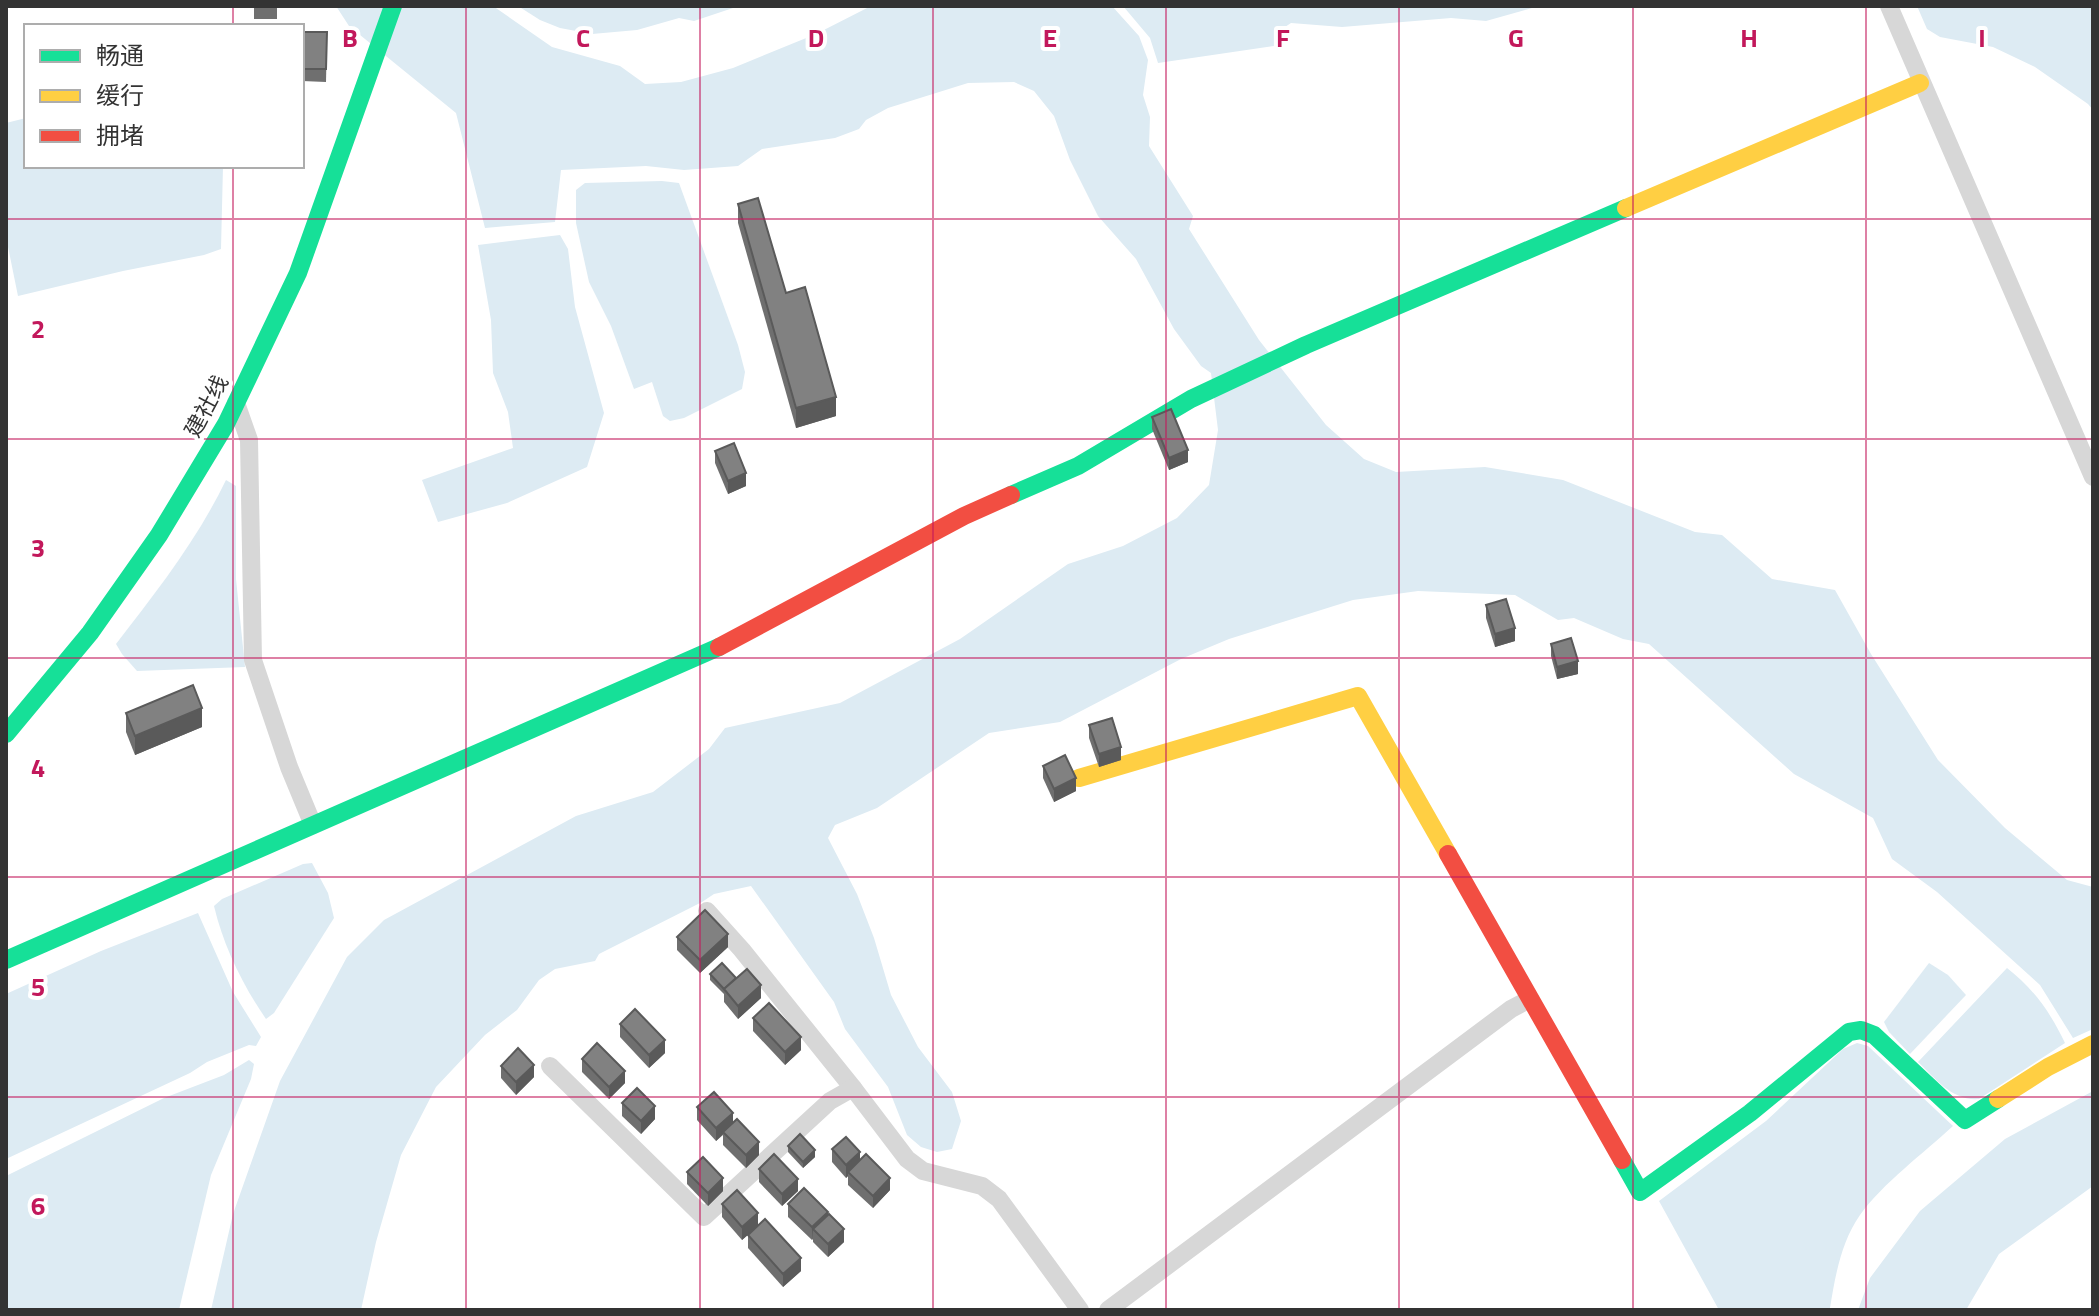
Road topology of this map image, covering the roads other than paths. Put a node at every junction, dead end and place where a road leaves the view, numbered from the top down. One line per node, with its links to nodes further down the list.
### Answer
1 (393, 6): 4 (street, 建社线)
2 (1889, 6): 3 (street)
3 (1920, 83): 5 (street); 8 (street)
4 (236, 403): 6 (street, 建社线); 8 (street)
5 (2093, 477)
6 (6, 734)
7 (1079, 778): 11 (street)
8 (313, 825): 10 (street)
9 (707, 911): 14 (street)
10 (6, 960)
11 (1530, 999): 12 (street); 16 (street)
12 (2093, 1044)
13 (550, 1066): 14 (street)
14 (853, 1088): 15 (street)
15 (1080, 1310)
16 (1108, 1310)

